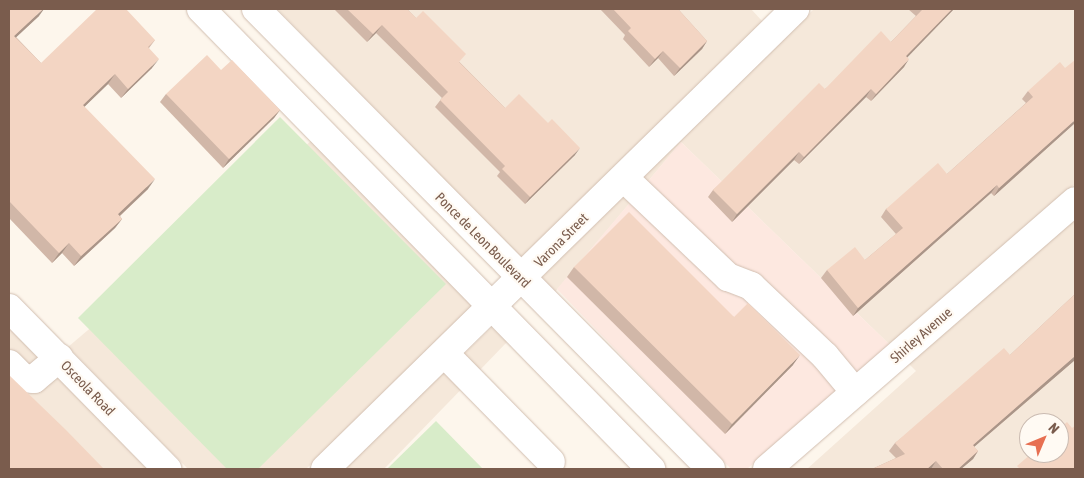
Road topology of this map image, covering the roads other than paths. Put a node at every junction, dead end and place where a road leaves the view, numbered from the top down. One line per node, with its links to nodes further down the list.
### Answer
1 (202, 9): 7 (street)
2 (256, 9): 6 (street, Ponce de Leon Boulevard)
3 (783, 13): 4 (street, Varona Street)
4 (624, 178): 6 (street, Varona Street); 12 (street)
5 (1075, 201): 12 (street, Shirley Avenue)
6 (522, 279): 7 (street, Varona Street); 17 (street, Ponce de Leon Boulevard)
7 (493, 307): 9 (street, Varona Street); 16 (street)
8 (9, 308): 10 (street, Osceola Road)
9 (445, 354): 13 (street); 15 (street, Varona Street)
10 (59, 358): 11 (street); 14 (street, Osceola Road)
11 (9, 364)
12 (855, 392): 18 (street, Shirley Avenue)
13 (551, 462)
14 (167, 469)
15 (325, 469)
16 (651, 469)
17 (711, 469)
18 (767, 469)

